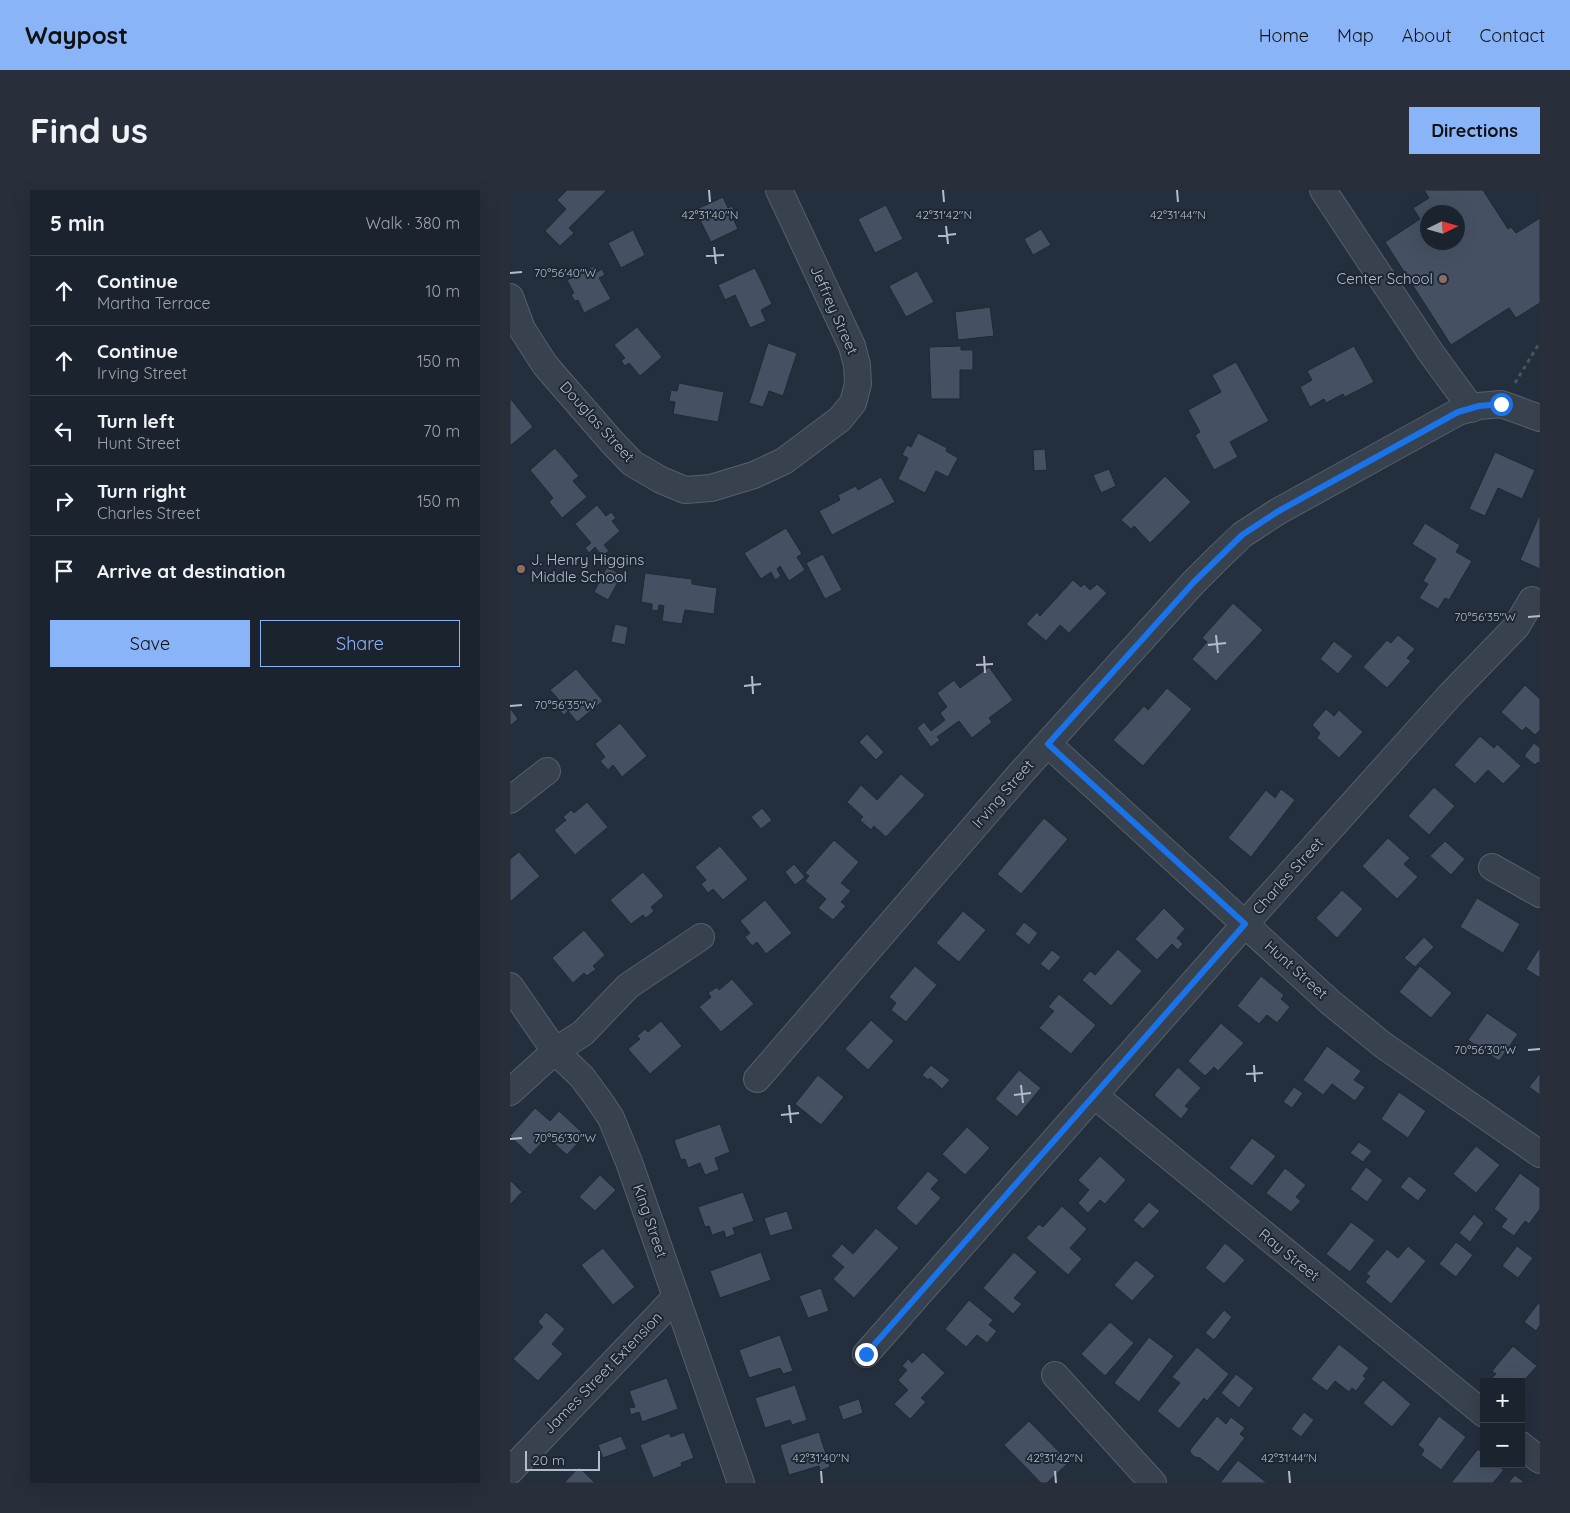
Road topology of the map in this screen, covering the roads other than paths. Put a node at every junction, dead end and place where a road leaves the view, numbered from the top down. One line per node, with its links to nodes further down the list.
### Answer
1 (779, 190): 6 (street, Jeffrey Street)
2 (1323, 190): 4 (street)
3 (510, 297): 6 (street, Douglas Street)
4 (1472, 409): 5 (street, Irving Street); 8 (street, Irving Street)
5 (1540, 418)
6 (754, 476)
7 (1532, 600): 13 (street, Charles Street)
8 (1048, 744): 13 (street, Hunt Street); 17 (street, Irving Street)
9 (547, 770): 10 (street)
10 (510, 800)
11 (1492, 867): 12 (street)
12 (1540, 894)
13 (1245, 924): 19 (street, Charles Street); 20 (street, Hunt Street)
14 (701, 936): 16 (street)
15 (510, 986): 16 (street, King Street)
16 (555, 1050): 18 (street); 21 (street, King Street)
17 (757, 1079)
18 (510, 1092)
19 (1094, 1095): 22 (street, Charles Street); 24 (street, Ray Street)
20 (1540, 1154)
21 (676, 1297): 27 (street, James Street Extension); 28 (street, King Street)
22 (866, 1354)
23 (1055, 1375): 29 (street)
24 (1480, 1411)
25 (1525, 1448): 26 (street)
26 (1540, 1460)
27 (510, 1471)
28 (741, 1483)
29 (1153, 1483)

